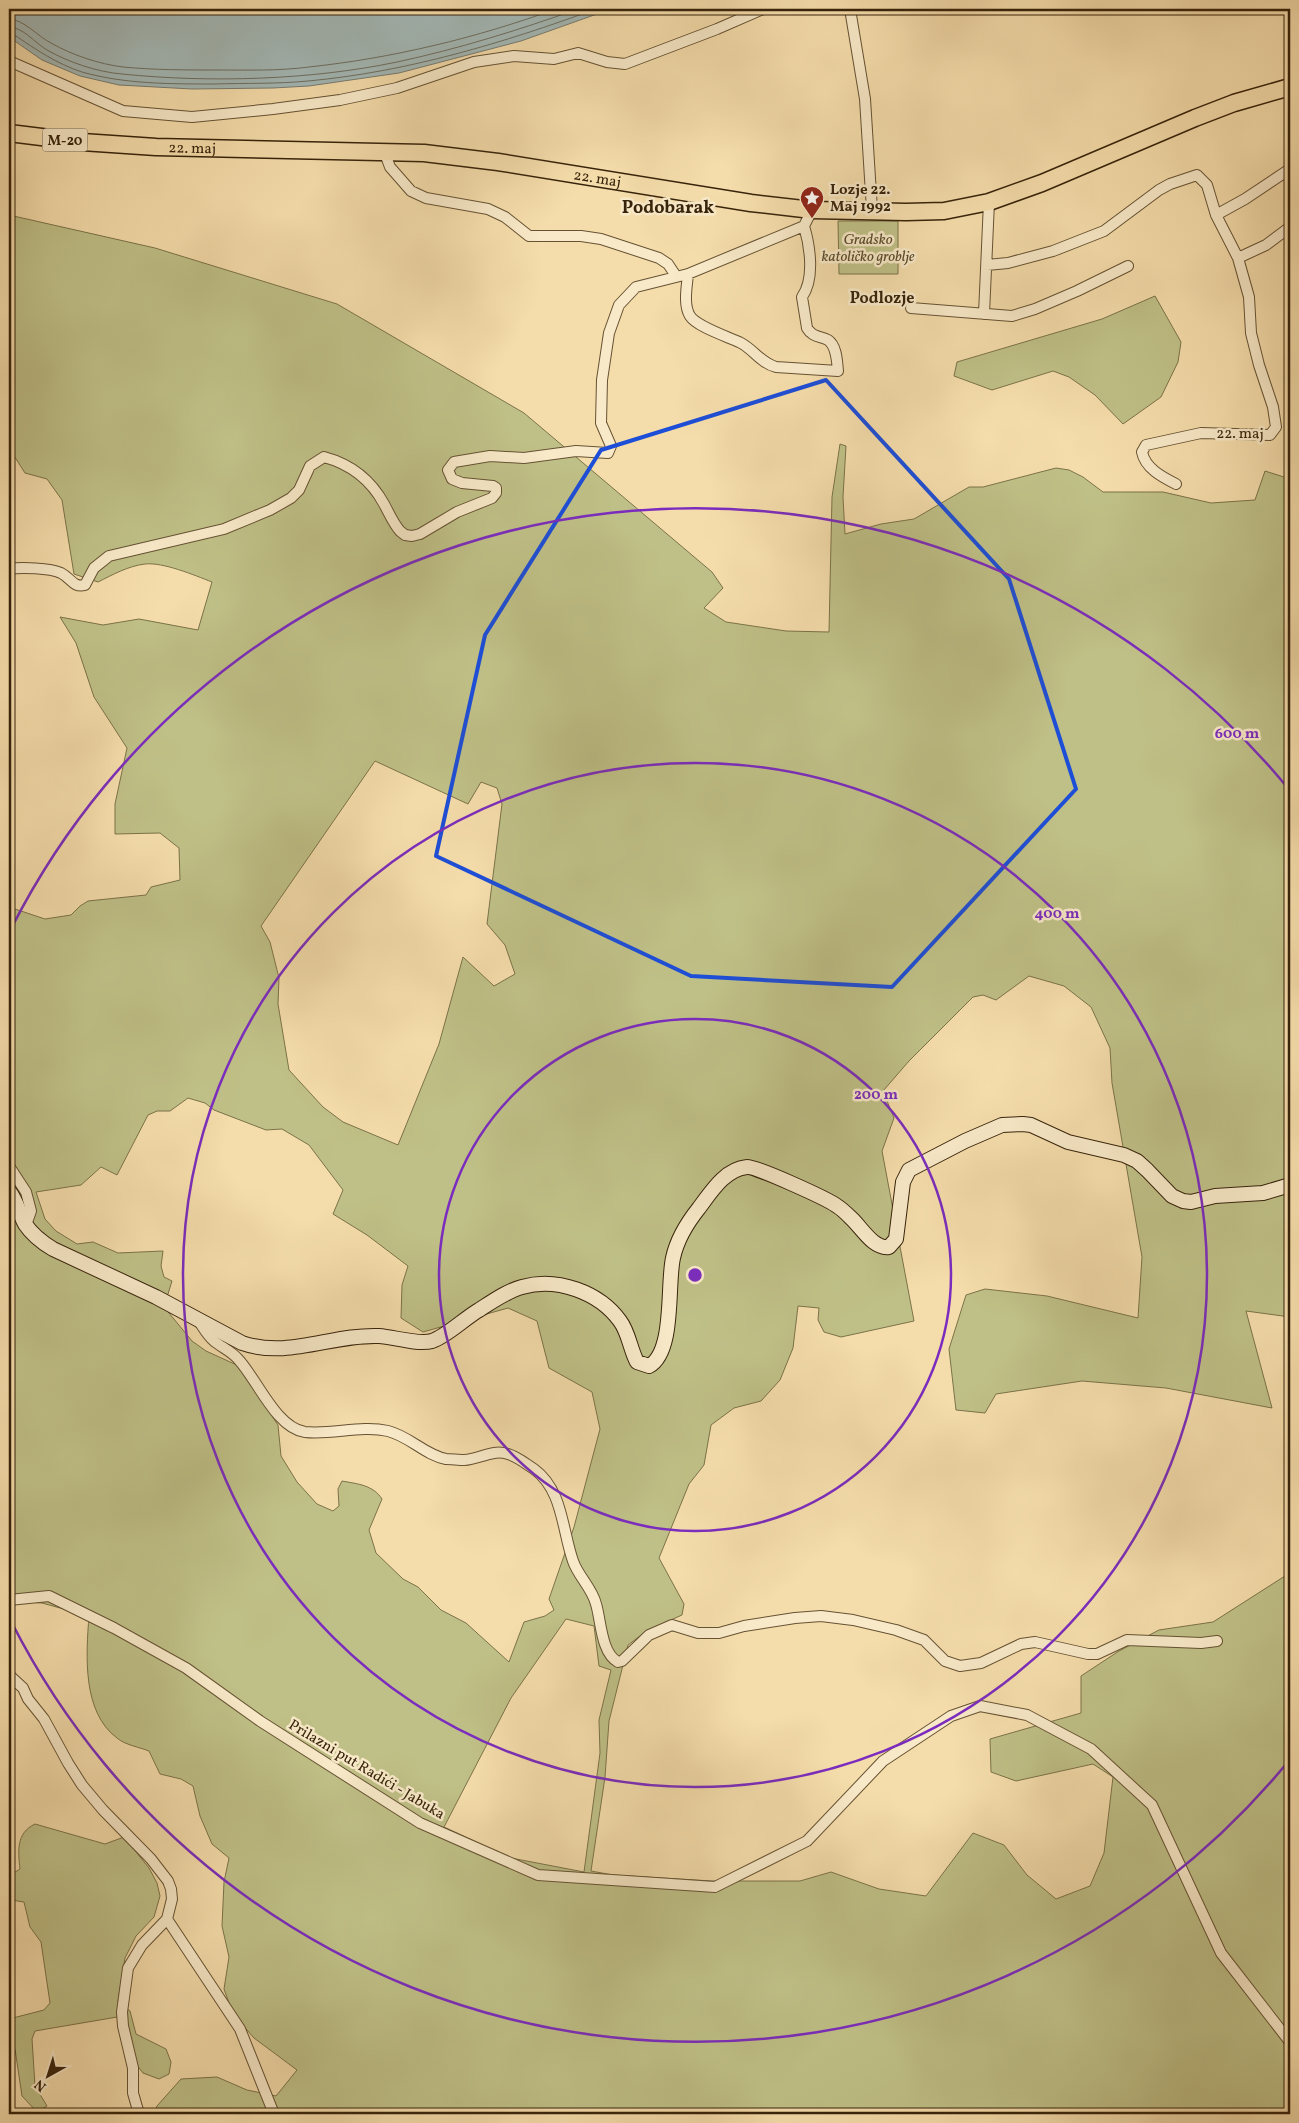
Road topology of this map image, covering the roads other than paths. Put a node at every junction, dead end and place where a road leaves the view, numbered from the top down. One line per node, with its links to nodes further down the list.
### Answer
1 (763, 9): 3 (street)
2 (850, 9): 10 (street)
3 (9, 60)
4 (1290, 87): 8 (main road, 22. maj / M-20)
5 (9, 133): 6 (main road, 22. maj / M-20)
6 (384, 151): 9 (main road, 22. maj / M-20); 18 (street)
7 (1290, 169): 11 (street)
8 (989, 202): 10 (main road, 22. maj / M-20); 15 (street)
9 (812, 210): 10 (main road, 22. maj / M-20); 12 (street)
10 (872, 210)
11 (1216, 215): 14 (street, 22. maj); 15 (street, 22. maj)
12 (804, 226): 17 (street); 17 (street)
13 (1290, 227): 14 (street)
14 (1238, 258): 21 (street, 22. maj)
15 (987, 265): 20 (street)
16 (1128, 266): 20 (street)
17 (688, 274): 18 (street)
18 (676, 276): 22 (street)
19 (912, 308): 20 (street)
20 (984, 314)
21 (1176, 484)
22 (9, 569)
23 (9, 1166): 26 (street)
24 (1290, 1185): 27 (main road)
25 (9, 1191): 26 (main road)
26 (26, 1226): 27 (main road)
27 (197, 1319): 29 (street)
28 (9, 1600): 32 (street, Prilazni put Radići - Jabuka)
29 (1217, 1641)
30 (9, 1675): 31 (street)
31 (167, 1919): 33 (street); 34 (street)
32 (1290, 2042)
33 (139, 2114)
34 (274, 2114)

